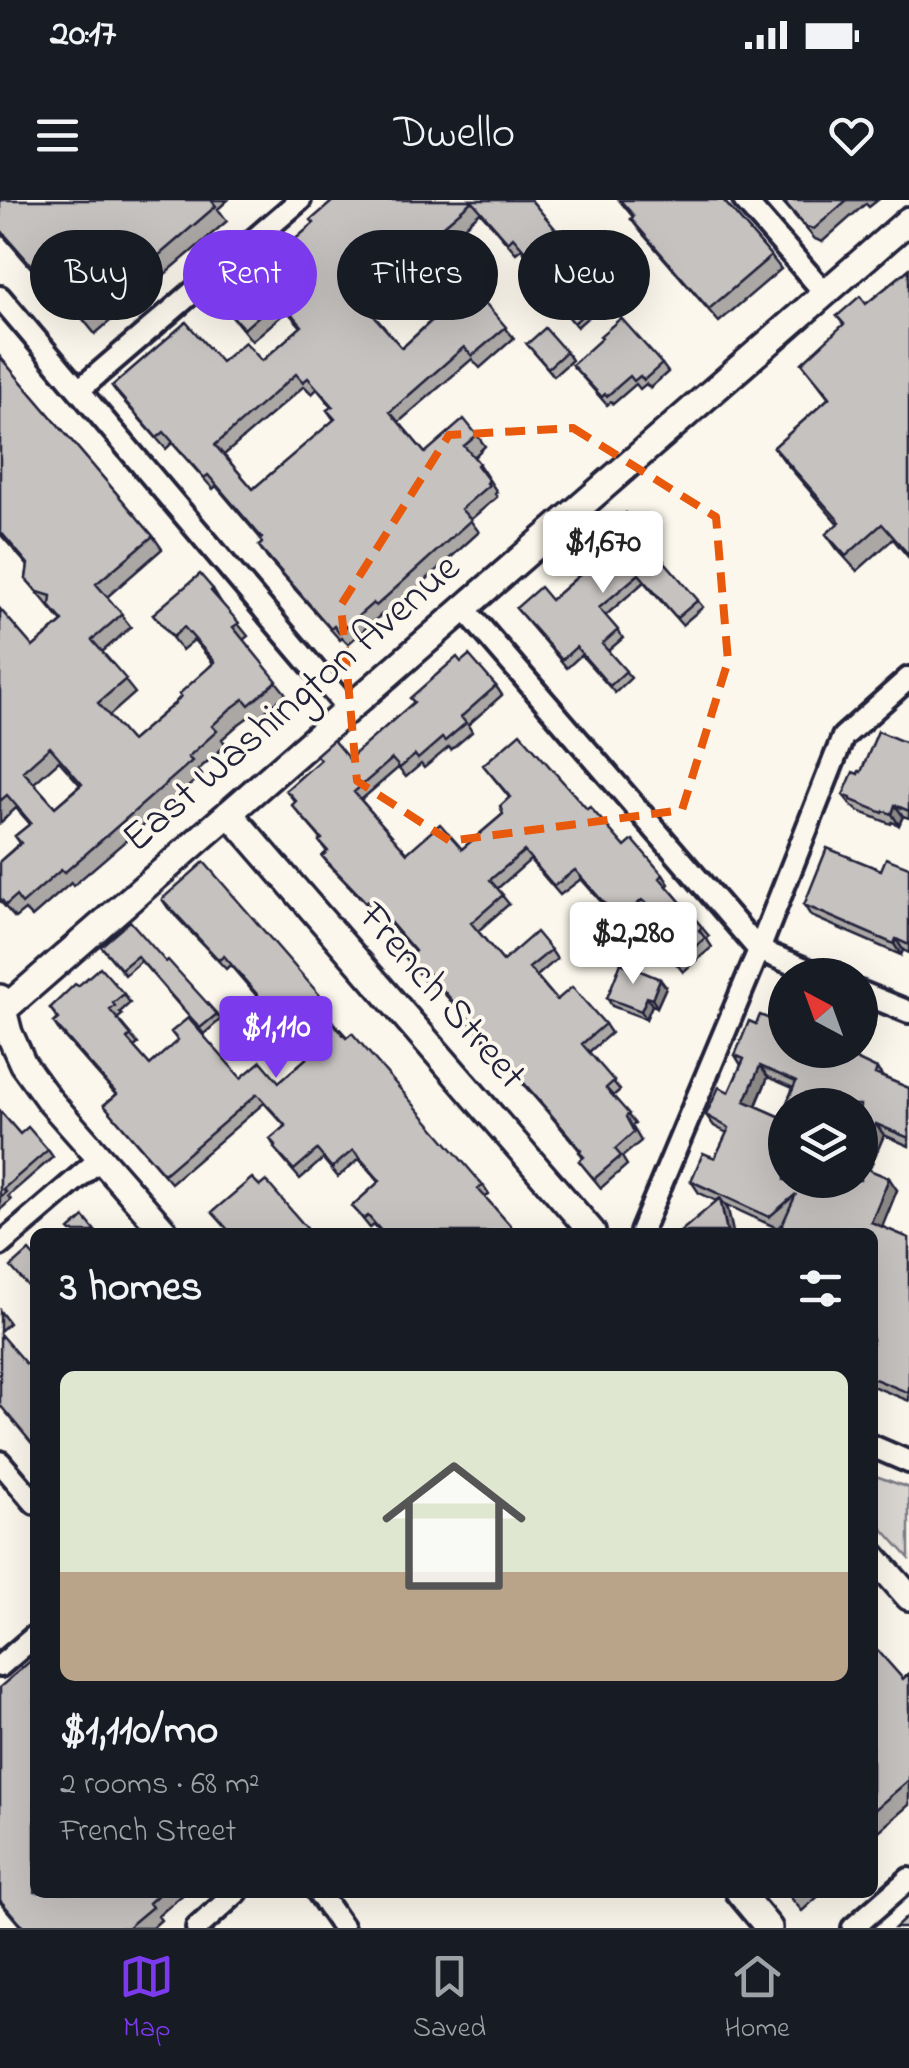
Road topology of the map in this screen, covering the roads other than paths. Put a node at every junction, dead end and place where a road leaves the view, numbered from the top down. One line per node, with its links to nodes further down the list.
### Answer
1 (300, 200): 6 (street)
2 (744, 200): 4 (street)
3 (909, 220): 4 (street, East Washington Avenue)
4 (825, 293): 7 (street, East Washington Avenue)
5 (0, 297): 6 (street)
6 (79, 390): 9 (street)
7 (464, 608): 9 (street, East Washington Avenue); 11 (street)
8 (909, 678): 11 (street)
9 (348, 708): 10 (street, East Washington Avenue)
10 (228, 813): 14 (street, East Washington Avenue); 18 (street, French Street)
11 (759, 950): 12 (street); 19 (street)
12 (779, 958)
13 (878, 999): 15 (street)
14 (2, 1007): 16 (street)
15 (909, 1012)
16 (100, 1158): 17 (street); 20 (street)
17 (162, 1228)
18 (589, 1228)
19 (643, 1228)
20 (0, 1245)
21 (878, 1449): 23 (street)
22 (0, 1462): 24 (street)
23 (909, 1462)
24 (30, 1497)
25 (878, 1562): 26 (street)
26 (909, 1597)
27 (30, 1640): 28 (street)
28 (0, 1666)
29 (909, 1879): 36 (street)
30 (230, 1898): 33 (street)
31 (322, 1898): 34 (street)
32 (743, 1898): 35 (street)
33 (196, 1928)
34 (343, 1928)
35 (769, 1928)
36 (853, 1928)

